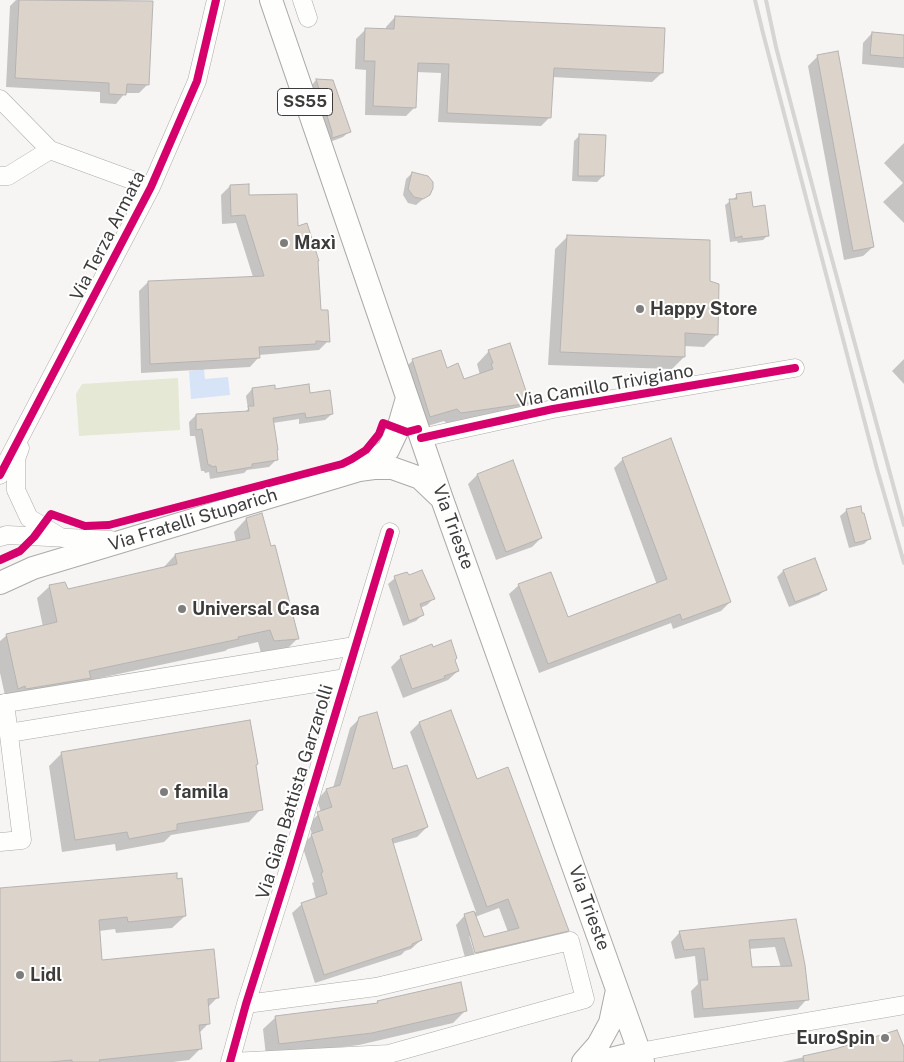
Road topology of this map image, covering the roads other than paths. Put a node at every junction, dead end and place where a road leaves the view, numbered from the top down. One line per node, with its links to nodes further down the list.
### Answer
1 (216, 0): 8 (street, Via Terza Armata)
2 (271, 0): 10 (main road, Via Trieste / SS55)
3 (302, 0): 4 (street)
4 (308, 18)
5 (0, 100): 6 (street, Via Terza Armata)
6 (50, 150): 7 (street); 8 (street, Via Terza Armata)
7 (0, 176)
8 (152, 187): 11 (street, Via Terza Armata)
9 (795, 368): 12 (street, Via Camillo Trivigiano)
10 (407, 398): 12 (main road, Via Trieste); 13 (main road)
11 (24, 431): 15 (street, Via Terza Armata); 19 (street, Via Terza Armata)
12 (422, 438): 13 (main road, Via Fratelli Stuparich); 16 (main road, Via Trieste)
13 (388, 450): 14 (main road, Via Fratelli Stuparich)
14 (356, 471): 16 (main road); 20 (main road, Via Fratelli Stuparich)
15 (0, 475)
16 (442, 499): 27 (main road, Via Trieste)
17 (390, 532): 22 (street, Via Gian Battista Garzarolli)
18 (0, 537): 19 (street)
19 (62, 538): 20 (street)
20 (122, 541): 21 (main road, Via Fratelli Stuparich)
21 (0, 583)
22 (355, 646): 23 (street, Via Gian Battista Garzarolli); 24 (street)
23 (346, 678): 25 (street); 28 (street, Via Gian Battista Garzarolli)
24 (3, 704): 25 (street)
25 (9, 733): 26 (street)
26 (0, 842)
27 (617, 988): 30 (main road, Via Trieste); 32 (main road)
28 (246, 1004): 31 (street, Via Gian Battista Garzarolli); 31 (street)
29 (904, 1005): 30 (street)
30 (641, 1057): 33 (main road)
31 (230, 1062)
32 (583, 1062)
33 (599, 1062)

